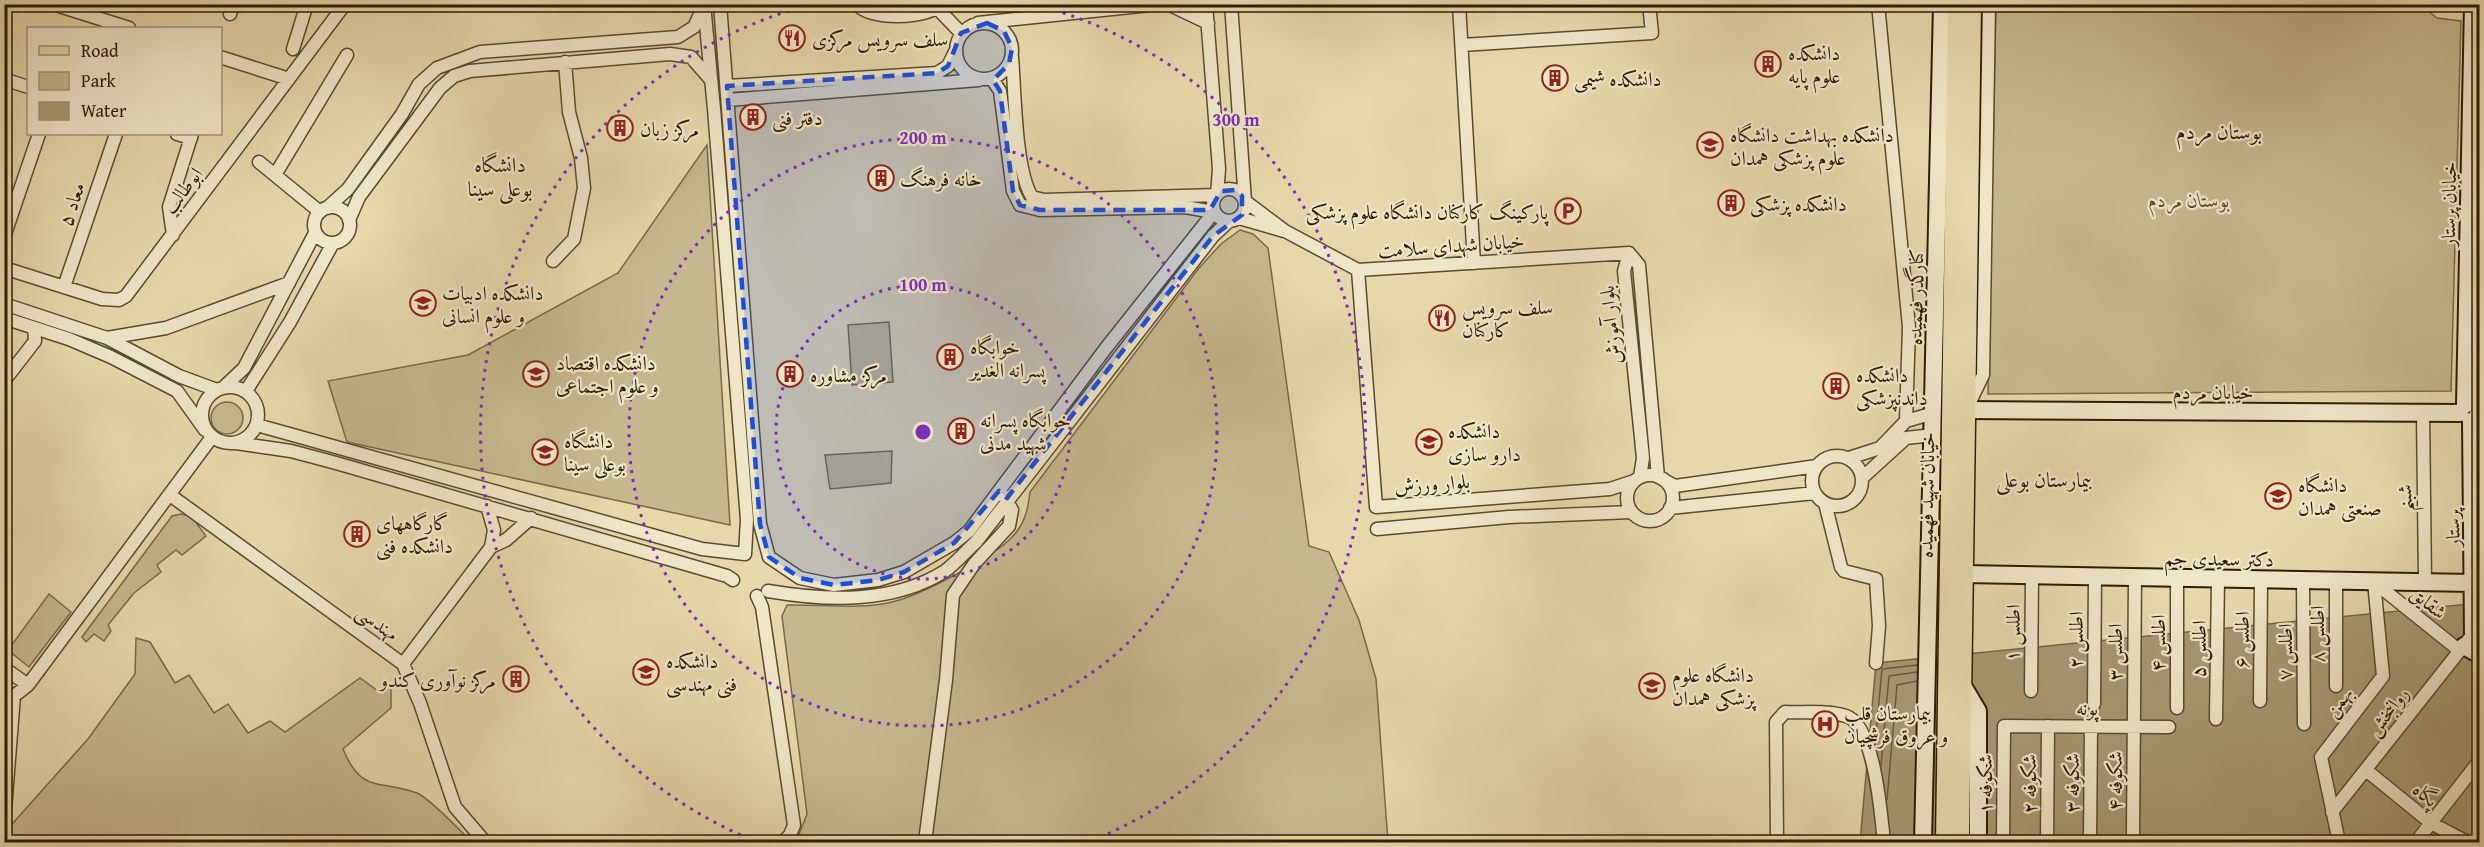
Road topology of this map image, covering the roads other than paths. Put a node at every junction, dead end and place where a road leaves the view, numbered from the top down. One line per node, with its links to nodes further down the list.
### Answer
1 (53, 4): 22 (street)
2 (307, 4): 25 (street)
3 (345, 4): 32 (street, ابوطالب)
4 (720, 4): 35 (street)
5 (857, 4): 19 (street)
6 (1160, 4): 20 (street)
7 (1168, 4): 21 (street)
8 (1206, 4): 21 (street)
9 (1231, 4): 44 (street)
10 (1459, 4): 24 (street)
11 (1649, 4): 24 (street)
12 (1878, 4): 75 (street)
13 (1942, 4): 72 (street, کنارگذر فهمیده)
14 (1957, 4): 72 (main road, خیابان شهید فهمیده)
15 (1972, 4): 72 (main road, خیابان شهید فهمیده)
16 (1989, 4): 72 (street, کنارگذر فهمیده)
17 (2473, 4): 74 (street, خیابان پرستار)
18 (704, 6): 34 (street); 45 (street)
19 (940, 7): 23 (street)
20 (978, 23): 23 (street); 28 (street)
21 (1208, 23): 43 (street)
22 (126, 27)
23 (961, 33): 26 (street)
24 (1462, 45): 57 (street)
25 (293, 49)
26 (955, 52): 33 (street); 35 (street)
27 (347, 55): 42 (street)
28 (1012, 57): 33 (street); 43 (street)
29 (222, 58): 32 (street)
30 (566, 62): 34 (street); 47 (street); 56 (street)
31 (4, 79): 36 (street)
32 (288, 79): 51 (street, ابوطالب)
33 (985, 79): 37 (street); 46 (street)
34 (711, 81): 76 (street)
35 (727, 86): 37 (street)
36 (27, 87)
37 (728, 100): 87 (street)
38 (39, 135): 52 (street)
39 (116, 135): 62 (street, معاد ۵)
40 (192, 136): 51 (street)
41 (259, 162): 42 (street)
42 (275, 175): 45 (street)
43 (1217, 195): 44 (street); 46 (street)
44 (1245, 201): 48 (street); 49 (street, خیابان شهدای سلامت)
45 (323, 210): 47 (street); 50 (street)
46 (1214, 212): 48 (street); 87 (street)
47 (349, 220): 53 (street)
48 (1234, 220): 49 (street, خیابان شهدای سلامت); 87 (street)
49 (1285, 231): 60 (street, خیابان شهدای سلامت)
50 (315, 232): 53 (street); 61 (street)
51 (172, 235): 62 (street, ابوطالب)
52 (4, 237)
53 (333, 243): 71 (street)
54 (2480, 246): 58 (street, خیابان پرستار)
55 (1629, 253): 57 (street, خیابان شهدای سلامت); 67 (street, بلوار آموزش); 68 (street, بلوار آموزش)
56 (553, 261)
57 (1474, 263): 60 (street, خیابان شهدای سلامت)
58 (2479, 264): 74 (street, خیابان پرستار)
59 (4, 268): 62 (street, ابوطالب)
60 (1358, 270): 84 (street, بلوار ورزش)
61 (289, 283): 66 (street); 70 (street)
62 (64, 287)
63 (4, 304): 66 (street)
64 (4, 318): 65 (street)
65 (34, 328): 69 (street); 77 (street)
66 (107, 338): 70 (street)
67 (1645, 341): 68 (street); 82 (street, بلوار آموزش)
68 (1632, 342): 84 (street, بلوار آموزش)
69 (4, 381)
70 (220, 388): 71 (street); 77 (street)
71 (246, 391): 76 (street)
72 (1956, 411): 73 (street, خیابان مردم); 75 (street); 78 (street, کنارگذر فهمیده); 95 (main road, خیابان شهید فهمیده); 140 (main road, خیابان شهید فهمیده)
73 (2423, 412): 74 (street, خیابان مردم); 106 (street, شبنم)
74 (2471, 412): 107 (street, پرستار)
75 (1906, 421): 80 (street)
76 (257, 425): 79 (street)
77 (208, 434): 79 (street); 86 (street)
78 (1933, 435): 83 (street); 139 (street, کنارگذر فهمیده)
79 (236, 443): 89 (street)
80 (1849, 458): 81 (street); 83 (street)
81 (1817, 466): 82 (street); 85 (street)
82 (1660, 478): 84 (street); 90 (street)
83 (1862, 478): 88 (street)
84 (1637, 479): 91 (street)
85 (1815, 494): 88 (street); 90 (street)
86 (170, 495): 111 (street, مهندسی); 114 (street)
87 (1003, 495): 135 (street); 136 (street)
88 (1825, 503): 110 (street)
89 (487, 506): 92 (street); 94 (street)
90 (1670, 508): 91 (street)
91 (1631, 512): 93 (street, بلوار ورزش)
92 (531, 518): 94 (street); 101 (street)
93 (1377, 529)
94 (490, 547): 111 (street)
95 (1967, 574): 96 (street, دکتر سعیدی جم); 113 (main road, خیابان شهید فهمیده)
96 (2032, 576): 97 (street, دکتر سعیدی جم); 116 (street, اطلس ۱)
97 (2095, 577): 98 (street, دکتر سعیدی جم); 118 (street, اطلس ۲)
98 (2134, 578): 99 (street, دکتر سعیدی جم); 125 (street, اطلس ۳)
99 (2177, 578): 100 (street, دکتر سعیدی جم); 119 (street, اطلس ۴)
100 (2218, 579): 102 (street, دکتر سعیدی جم); 120 (street, اطلس ۵)
101 (733, 580)
102 (2261, 580): 103 (street, دکتر سعیدی جم); 117 (street, اطلس ۶)
103 (2303, 581): 104 (street, دکتر سعیدی جم); 121 (street, اطلس ۷)
104 (2336, 581): 105 (street, دکتر سعیدی جم); 115 (street, اطلس ۸)
105 (2374, 582): 106 (street, دکتر سعیدی جم); 108 (street, شقایق); 129 (street, بهمن)
106 (2424, 582): 107 (street, دکتر سعیدی جم)
107 (2474, 583): 108 (street, پرستار)
108 (2469, 643): 109 (street); 128 (street, روانبخش)
109 (2480, 655)
110 (1876, 663)
111 (403, 664): 134 (street, مهندسی)
112 (4, 668): 114 (street)
113 (1962, 684): 141 (main road, خیابان شهید فهمیده); 142 (street)
114 (28, 685): 130 (street)
115 (2336, 686)
116 (2031, 691)
117 (2260, 701)
118 (2094, 704)
119 (2177, 708)
120 (2216, 719)
121 (2304, 724)
122 (2004, 726): 123 (street, پونه); 143 (street, شکوفه ۱)
123 (2048, 726): 124 (street, پونه); 144 (street, شکوفه ۲)
124 (2091, 726): 125 (street, پونه); 133 (street, شکوفه ۳)
125 (2133, 727): 126 (street, پونه); 132 (street, شکوفه ۴)
126 (2169, 727)
127 (2480, 760): 131 (street)
128 (2366, 770): 129 (street, روانبخش); 131 (street, پگاه)
129 (2332, 812): 145 (street, بهمن)
130 (4, 822)
131 (2431, 823): 146 (street); 147 (street, پگاه)
132 (2133, 836)
133 (2090, 840)
134 (485, 843)
135 (783, 843)
136 (925, 843)
137 (1777, 843): 138 (street)
138 (1884, 843)
139 (1923, 843)
140 (1945, 843)
141 (1960, 843)
142 (1978, 843)
143 (2003, 843)
144 (2047, 843)
145 (2339, 843)
146 (2416, 843)
147 (2467, 843)

